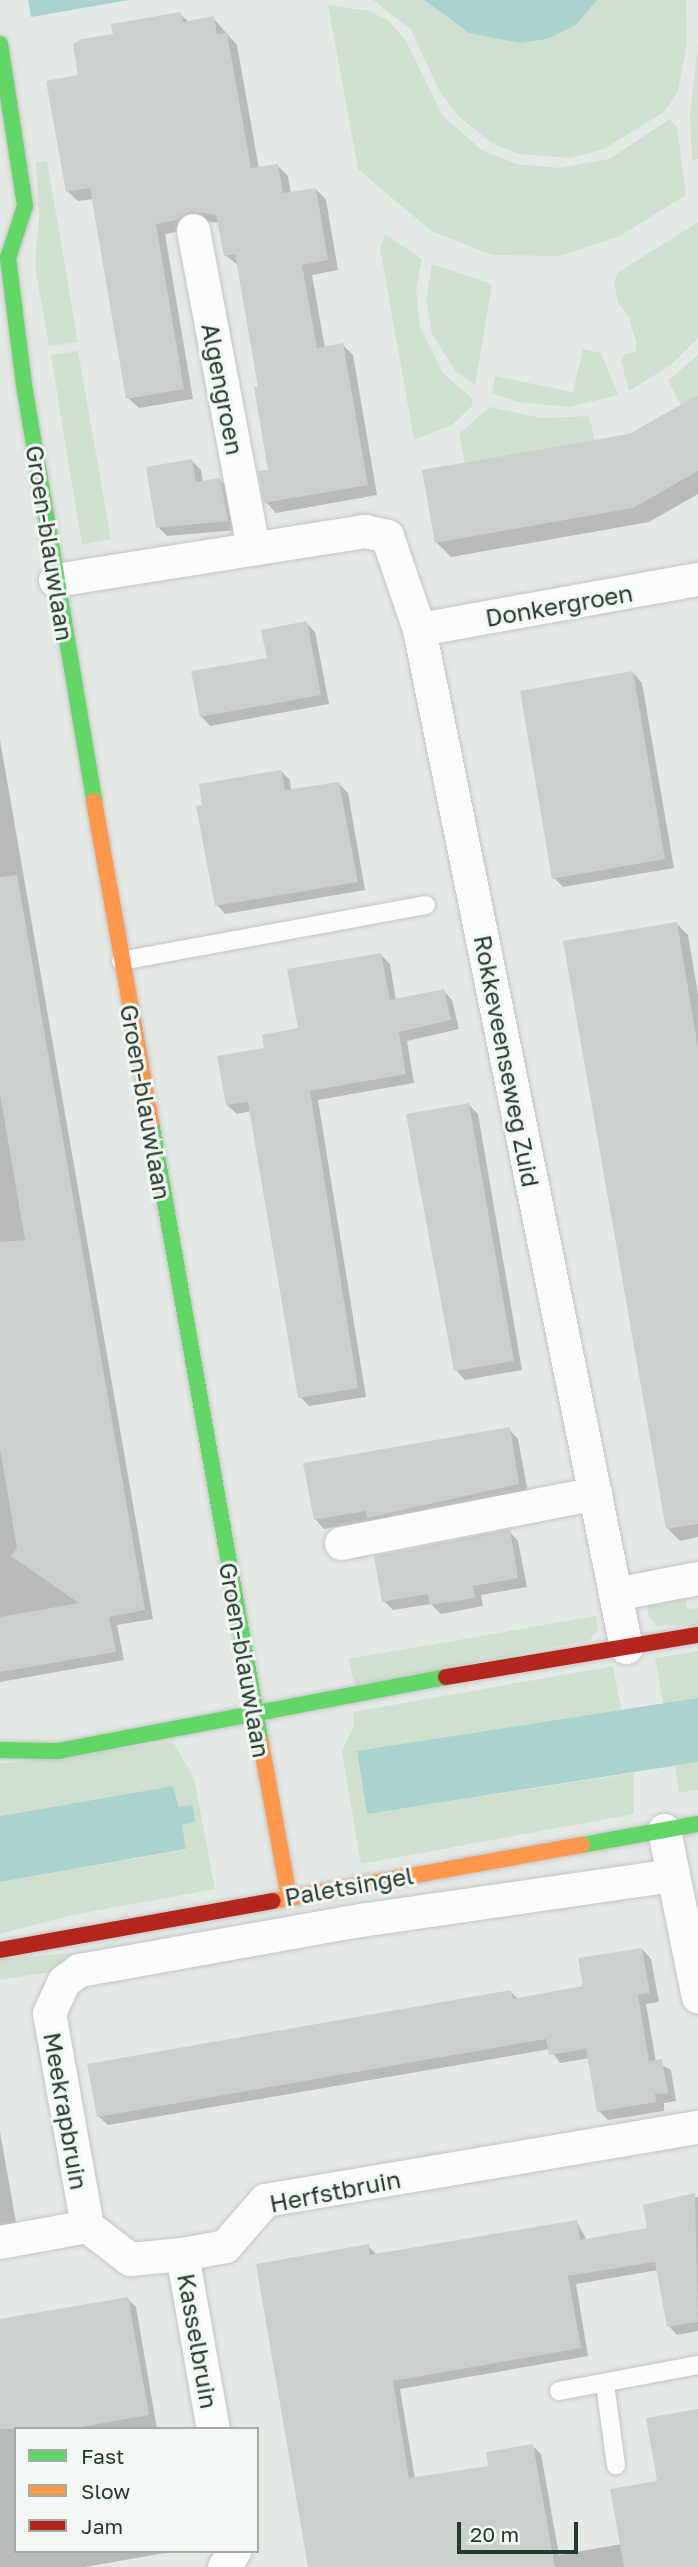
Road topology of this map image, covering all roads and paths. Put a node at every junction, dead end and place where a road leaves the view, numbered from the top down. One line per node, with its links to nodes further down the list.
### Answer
1 (0, 44): 2 (street, Groen-blauwlaan)
2 (3, 81): 5 (street, Groen-blauwlaan)
3 (193, 230): 6 (street, Algengroen)
4 (0, 274): 5 (street, Groen-blauwlaan)
5 (13, 306): 7 (street, Groen-blauwlaan)
6 (253, 548): 7 (street); 9 (street, Rokkeveenseweg Zuid)
7 (55, 580): 11 (street, Groen-blauwlaan)
8 (696, 590): 9 (street, Donkergroen)
9 (419, 629): 12 (street, Rokkeveenseweg Zuid)
10 (426, 905): 11 (lane)
11 (121, 961): 18 (street, Groen-blauwlaan)
12 (595, 1493): 13 (street); 15 (street, Rokkeveenseweg Zuid)
13 (341, 1543)
14 (698, 1578): 15 (street)
15 (615, 1594): 17 (street, Rokkeveenseweg Zuid)
16 (698, 1635): 17 (street)
17 (626, 1647): 18 (street)
18 (253, 1710): 19 (street); 23 (street, Groen-blauwlaan)
19 (0, 1749)
20 (698, 1824): 21 (street, Paletsingel)
21 (664, 1830): 22 (street); 23 (street, Paletsingel)
22 (672, 1875): 25 (street); 26 (street, Paletsingel)
23 (289, 1897): 24 (street, Paletsingel)
24 (0, 1950)
25 (694, 1953): 27 (street)
26 (54, 1997): 29 (street, Meekrapbruin)
27 (698, 1997)
28 (698, 2127): 31 (street, Herfstbruin)
29 (87, 2226): 30 (street); 31 (street, Herfstbruin)
30 (0, 2242)
31 (182, 2253): 35 (street, Kasselbruin)
32 (698, 2365): 33 (lane)
33 (605, 2384): 34 (lane); 36 (lane)
34 (559, 2391)
35 (213, 2427)
36 (616, 2465)

